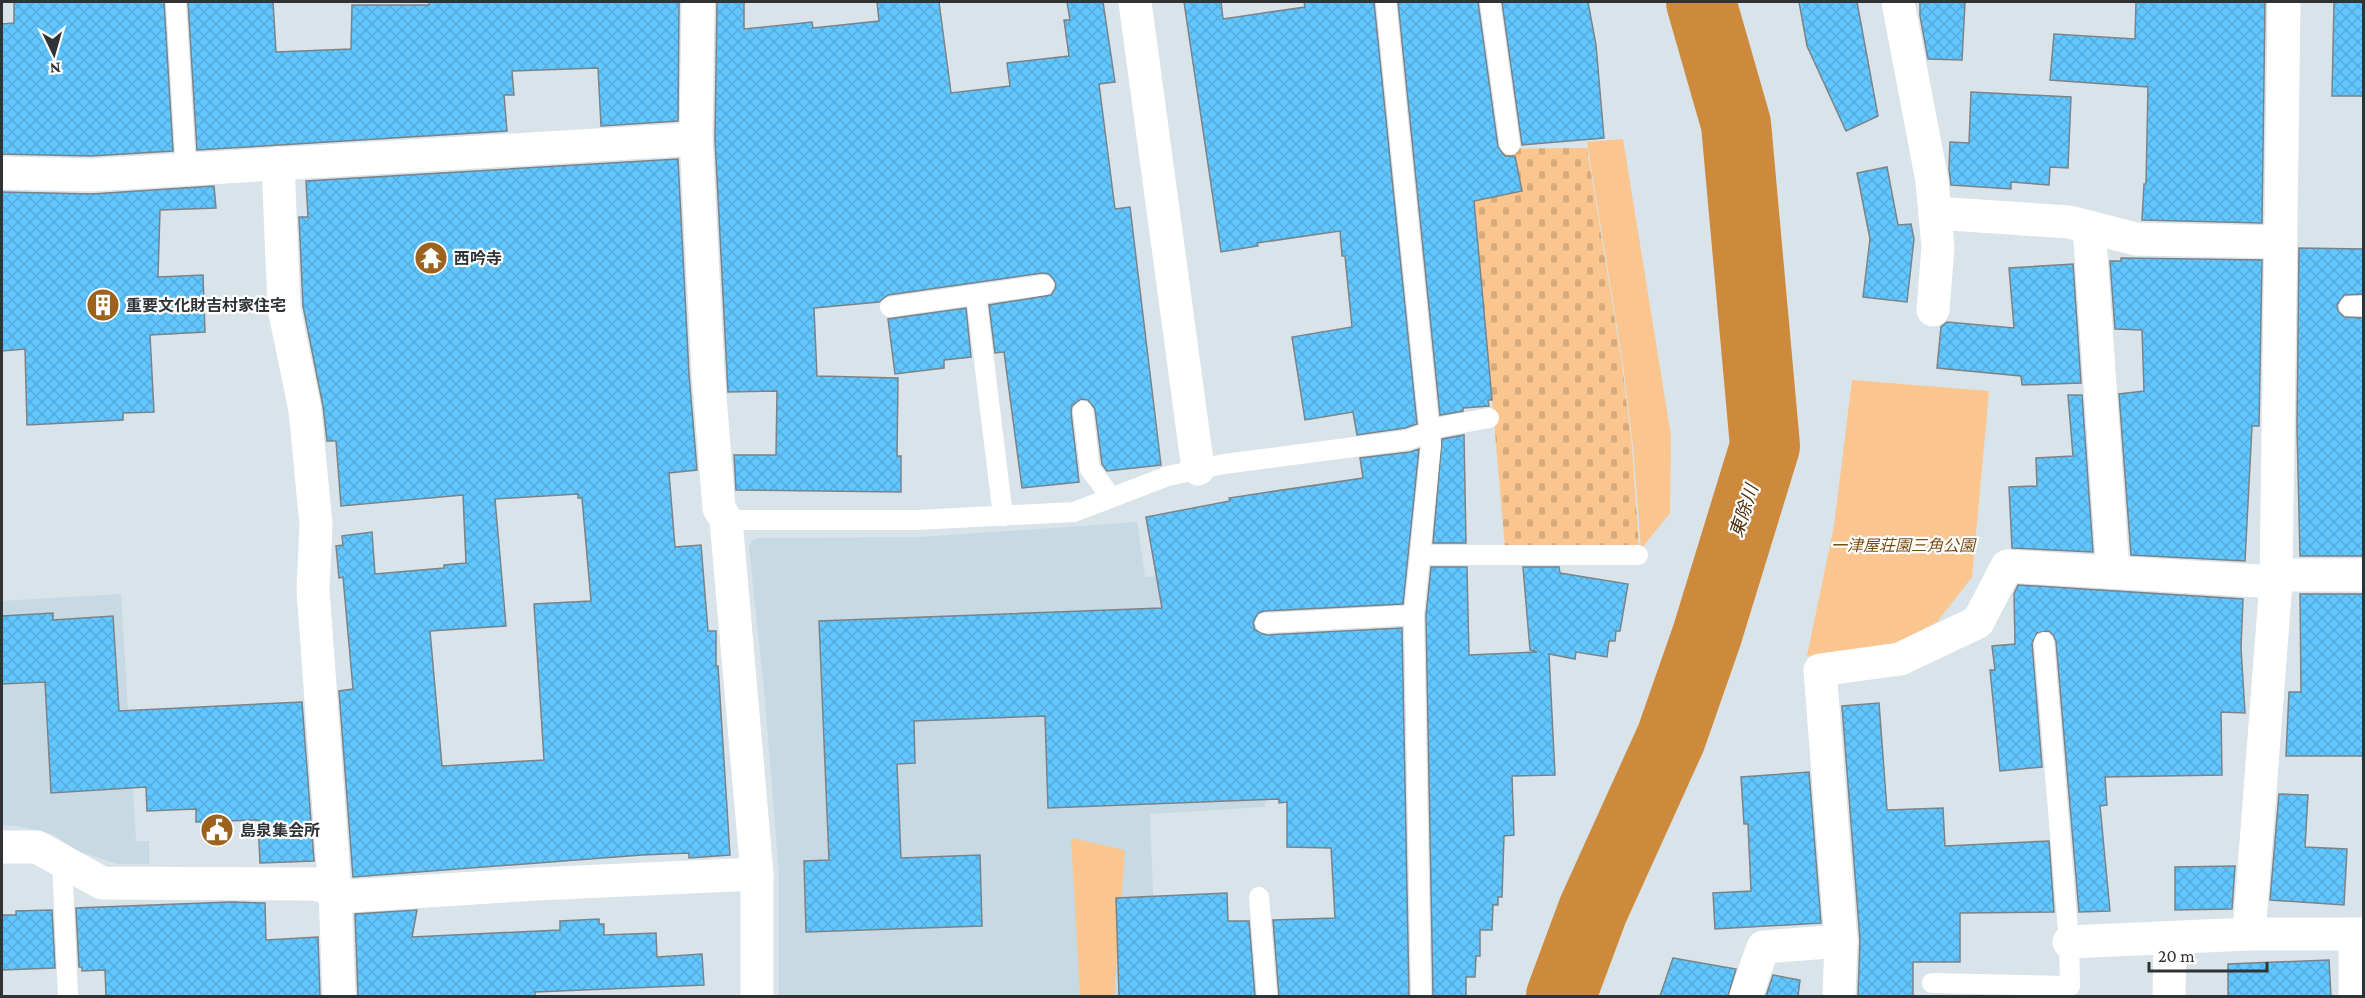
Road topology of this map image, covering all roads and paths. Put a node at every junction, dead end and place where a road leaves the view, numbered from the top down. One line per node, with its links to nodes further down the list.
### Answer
1 (176, 2): 11 (lane)
2 (698, 2): 8 (street)
3 (1135, 2): 23 (street)
4 (1386, 2): 22 (lane)
5 (1491, 2): 9 (lane)
6 (1898, 2): 13 (street)
7 (2284, 2): 15 (street)
8 (696, 139): 10 (street); 26 (street)
9 (1510, 145)
10 (278, 163): 11 (street); 38 (street)
11 (186, 169): 12 (street)
12 (2, 174)
13 (1935, 213): 14 (street); 19 (street)
14 (2089, 227): 15 (street); 29 (street)
15 (2281, 242): 31 (street)
16 (1044, 285): 17 (lane)
17 (976, 295): 18 (lane); 25 (lane)
18 (890, 307)
19 (1933, 310)
20 (1083, 411): 24 (lane)
21 (1489, 418): 22 (lane)
22 (1430, 431): 23 (lane); 27 (lane)
23 (1198, 469): 24 (lane)
24 (1111, 496): 25 (lane)
25 (1003, 516): 26 (lane)
26 (726, 520): 37 (street)
27 (1420, 555): 28 (lane); 32 (lane)
28 (1638, 555)
29 (2114, 572): 31 (street); 43 (street)
30 (2364, 575): 31 (street)
31 (2276, 579): 40 (street)
32 (1414, 615): 33 (lane); 50 (lane)
33 (1265, 623)
34 (2044, 642): 44 (lane)
35 (2, 847): 36 (street)
36 (62, 861): 38 (street); 46 (lane)
37 (757, 874): 38 (street); 48 (street)
38 (335, 892): 47 (street)
39 (1259, 897): 49 (lane)
40 (2249, 934): 41 (street); 42 (street)
41 (2359, 934): 54 (street)
42 (2170, 938): 44 (street); 53 (street)
43 (1841, 941): 51 (street); 52 (street)
44 (2069, 942): 45 (lane)
45 (1932, 983)
46 (68, 996)
47 (339, 996)
48 (757, 996)
49 (1267, 996)
50 (1421, 996)
51 (1746, 996)
52 (1839, 996)
53 (2169, 996)
54 (2355, 996)

